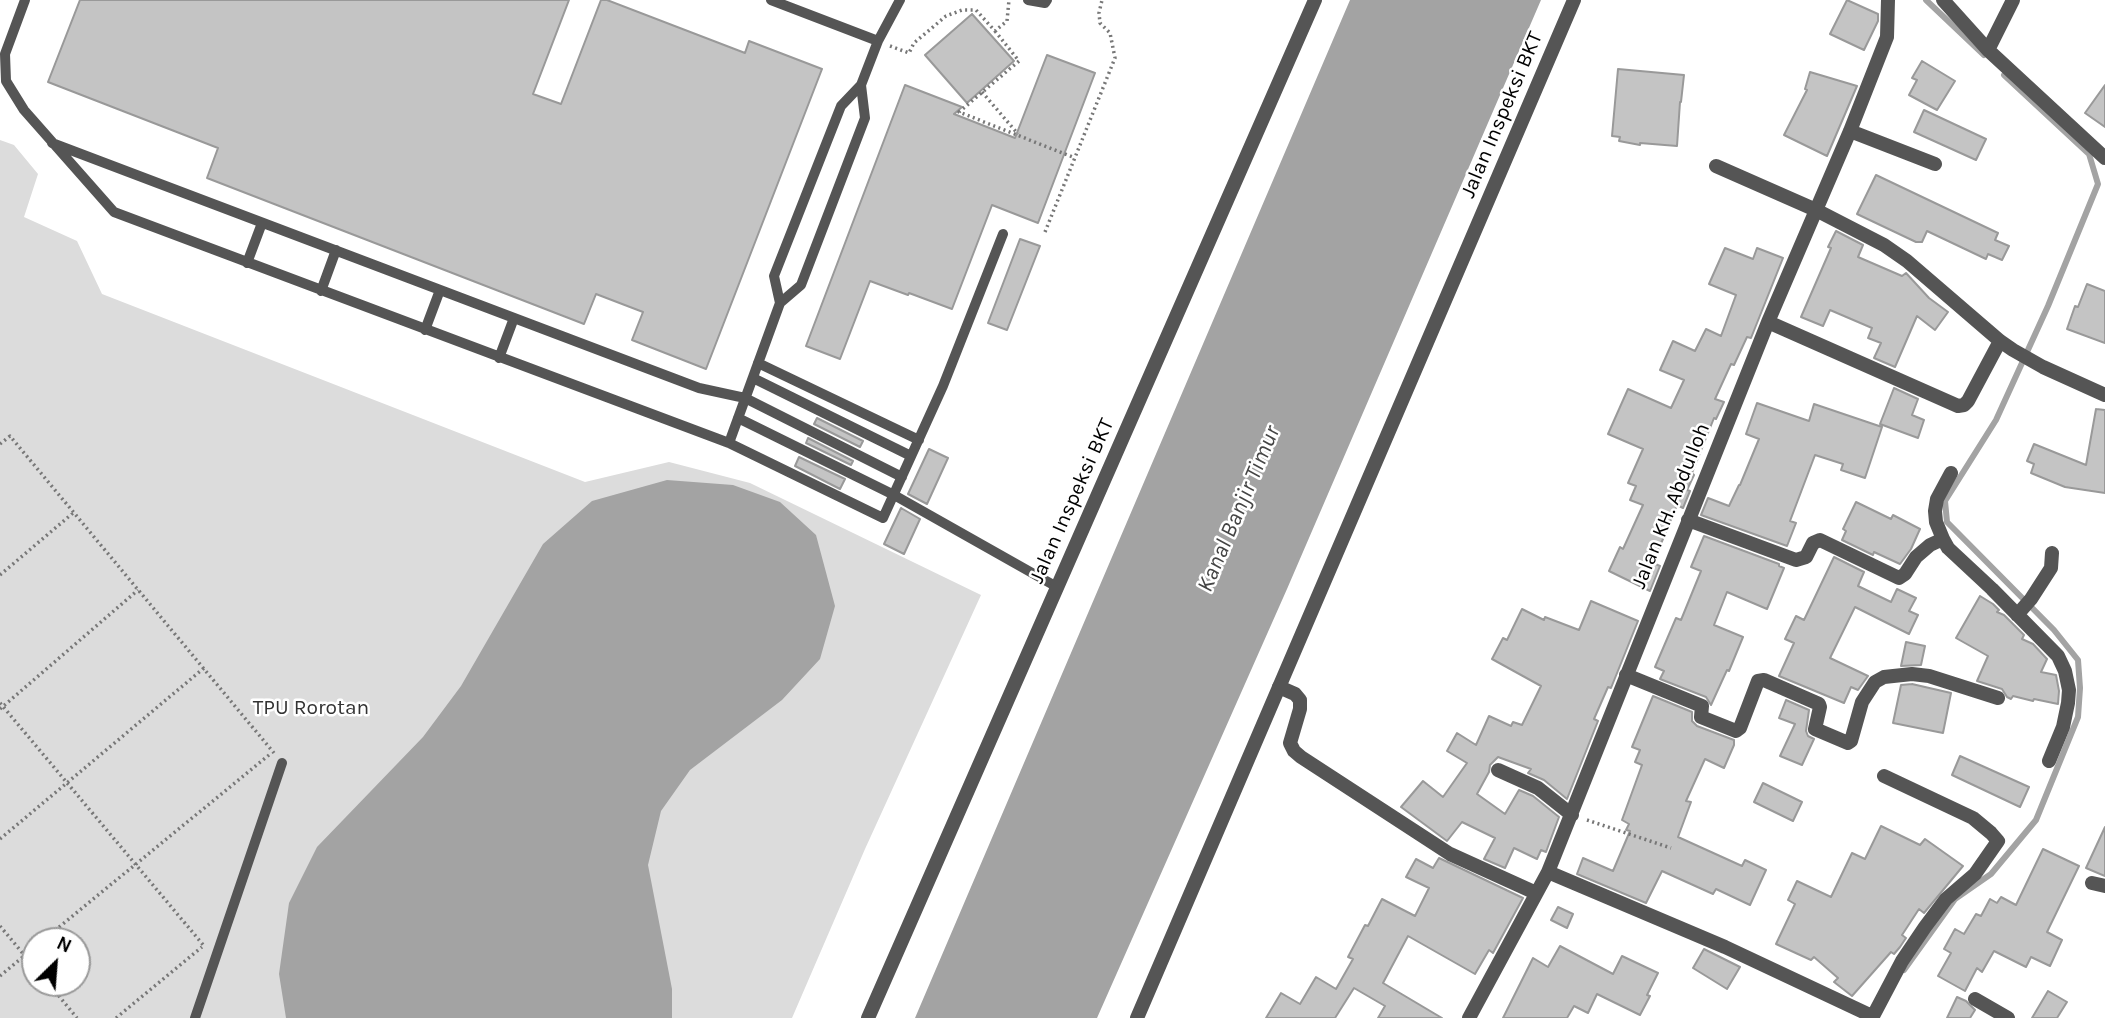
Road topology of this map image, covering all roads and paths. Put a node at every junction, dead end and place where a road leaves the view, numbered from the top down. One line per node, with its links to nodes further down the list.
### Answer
1 (25, 0): 20 (lane)
2 (771, 0): 14 (lane)
3 (900, 0): 14 (lane)
4 (1009, 0): 13 (path)
5 (1028, 0): 6 (lane)
6 (1047, 0)
7 (1102, 0): 21 (path)
8 (1315, 0): 56 (street, Jalan Inspeksi BKT)
9 (1574, 0): 61 (street, Jalan Inspeksi BKT)
10 (1888, 0): 18 (street, Jalan KH. Abdulloh)
11 (1943, 0): 15 (street)
12 (2014, 0): 15 (street)
13 (995, 31): 14 (path); 17 (path)
14 (878, 41): 16 (lane)
15 (1988, 50): 22 (street)
16 (861, 85): 33 (lane); 33 (lane)
17 (982, 92): 19 (path); 19 (path)
18 (1850, 131): 23 (street); 25 (street, Jalan KH. Abdulloh)
19 (1020, 136): 21 (path)
20 (51, 143): 26 (lane); 30 (lane)
21 (1075, 158): 27 (path)
22 (2105, 159)
23 (1936, 164)
24 (1716, 166): 25 (street)
25 (1816, 210): 35 (street, Jalan KH. Abdulloh); 37 (street)
26 (262, 223): 29 (lane); 30 (lane)
27 (1045, 232)
28 (1003, 234): 44 (lane)
29 (336, 250): 31 (lane); 32 (lane)
30 (247, 263): 32 (lane)
31 (440, 290): 34 (lane); 36 (lane)
32 (321, 291): 36 (lane)
33 (780, 303): 39 (lane)
34 (514, 318): 38 (lane); 42 (lane)
35 (1768, 322): 37 (street); 52 (street, Jalan KH. Abdulloh)
36 (425, 330): 38 (lane)
37 (2000, 341): 41 (street)
38 (499, 358): 45 (lane)
39 (758, 363): 40 (lane); 44 (lane)
40 (753, 378): 42 (lane); 47 (lane)
41 (2105, 395)
42 (745, 398): 43 (lane); 49 (lane)
43 (738, 418): 45 (lane); 50 (lane)
44 (919, 440): 47 (lane)
45 (729, 443): 50 (lane)
46 (0, 444): 51 (path)
47 (911, 456): 49 (lane)
48 (1951, 473): 53 (street)
49 (902, 477): 50 (lane)
50 (894, 495): 56 (lane)
51 (73, 512): 55 (path); 57 (path)
52 (1688, 520): 53 (street); 60 (street, Jalan KH. Abdulloh)
53 (1943, 539): 58 (street)
54 (2052, 553): 58 (street)
55 (0, 575)
56 (1057, 587): 89 (street, Jalan Inspeksi BKT)
57 (138, 590): 59 (path); 63 (path)
58 (2019, 613): 65 (street)
59 (204, 668): 64 (path); 69 (path)
60 (1626, 675): 62 (street); 70 (street, Jalan KH. Abdulloh)
61 (1279, 687): 75 (street); 90 (street, Jalan Inspeksi BKT)
62 (1998, 698)
63 (1, 706): 69 (path)
64 (273, 751): 66 (path); 73 (path)
65 (2049, 761)
66 (282, 763): 81 (lane)
67 (1497, 770): 70 (street)
68 (1884, 776): 85 (street)
69 (67, 783): 71 (path); 73 (path)
70 (1572, 815): 72 (path); 74 (street, Jalan KH. Abdulloh)
71 (0, 839)
72 (1671, 848)
73 (136, 864): 77 (path); 78 (path)
74 (1548, 872): 75 (street, Jalan KH. Abdulloh); 85 (street)
75 (1536, 893): 91 (street, Jalan KH. Abdulloh)
76 (0, 926): 79 (path)
77 (59, 927)
78 (204, 946): 81 (path); 87 (path)
79 (21, 951)
80 (21, 958): 82 (path)
81 (215, 959): 88 (lane)
82 (0, 976)
83 (60, 997): 86 (path)
84 (1975, 999): 92 (street)
85 (1872, 1017)
86 (77, 1018)
87 (116, 1018)
88 (195, 1018)
89 (868, 1018)
90 (1137, 1018)
91 (1469, 1018)
92 (2008, 1018)

